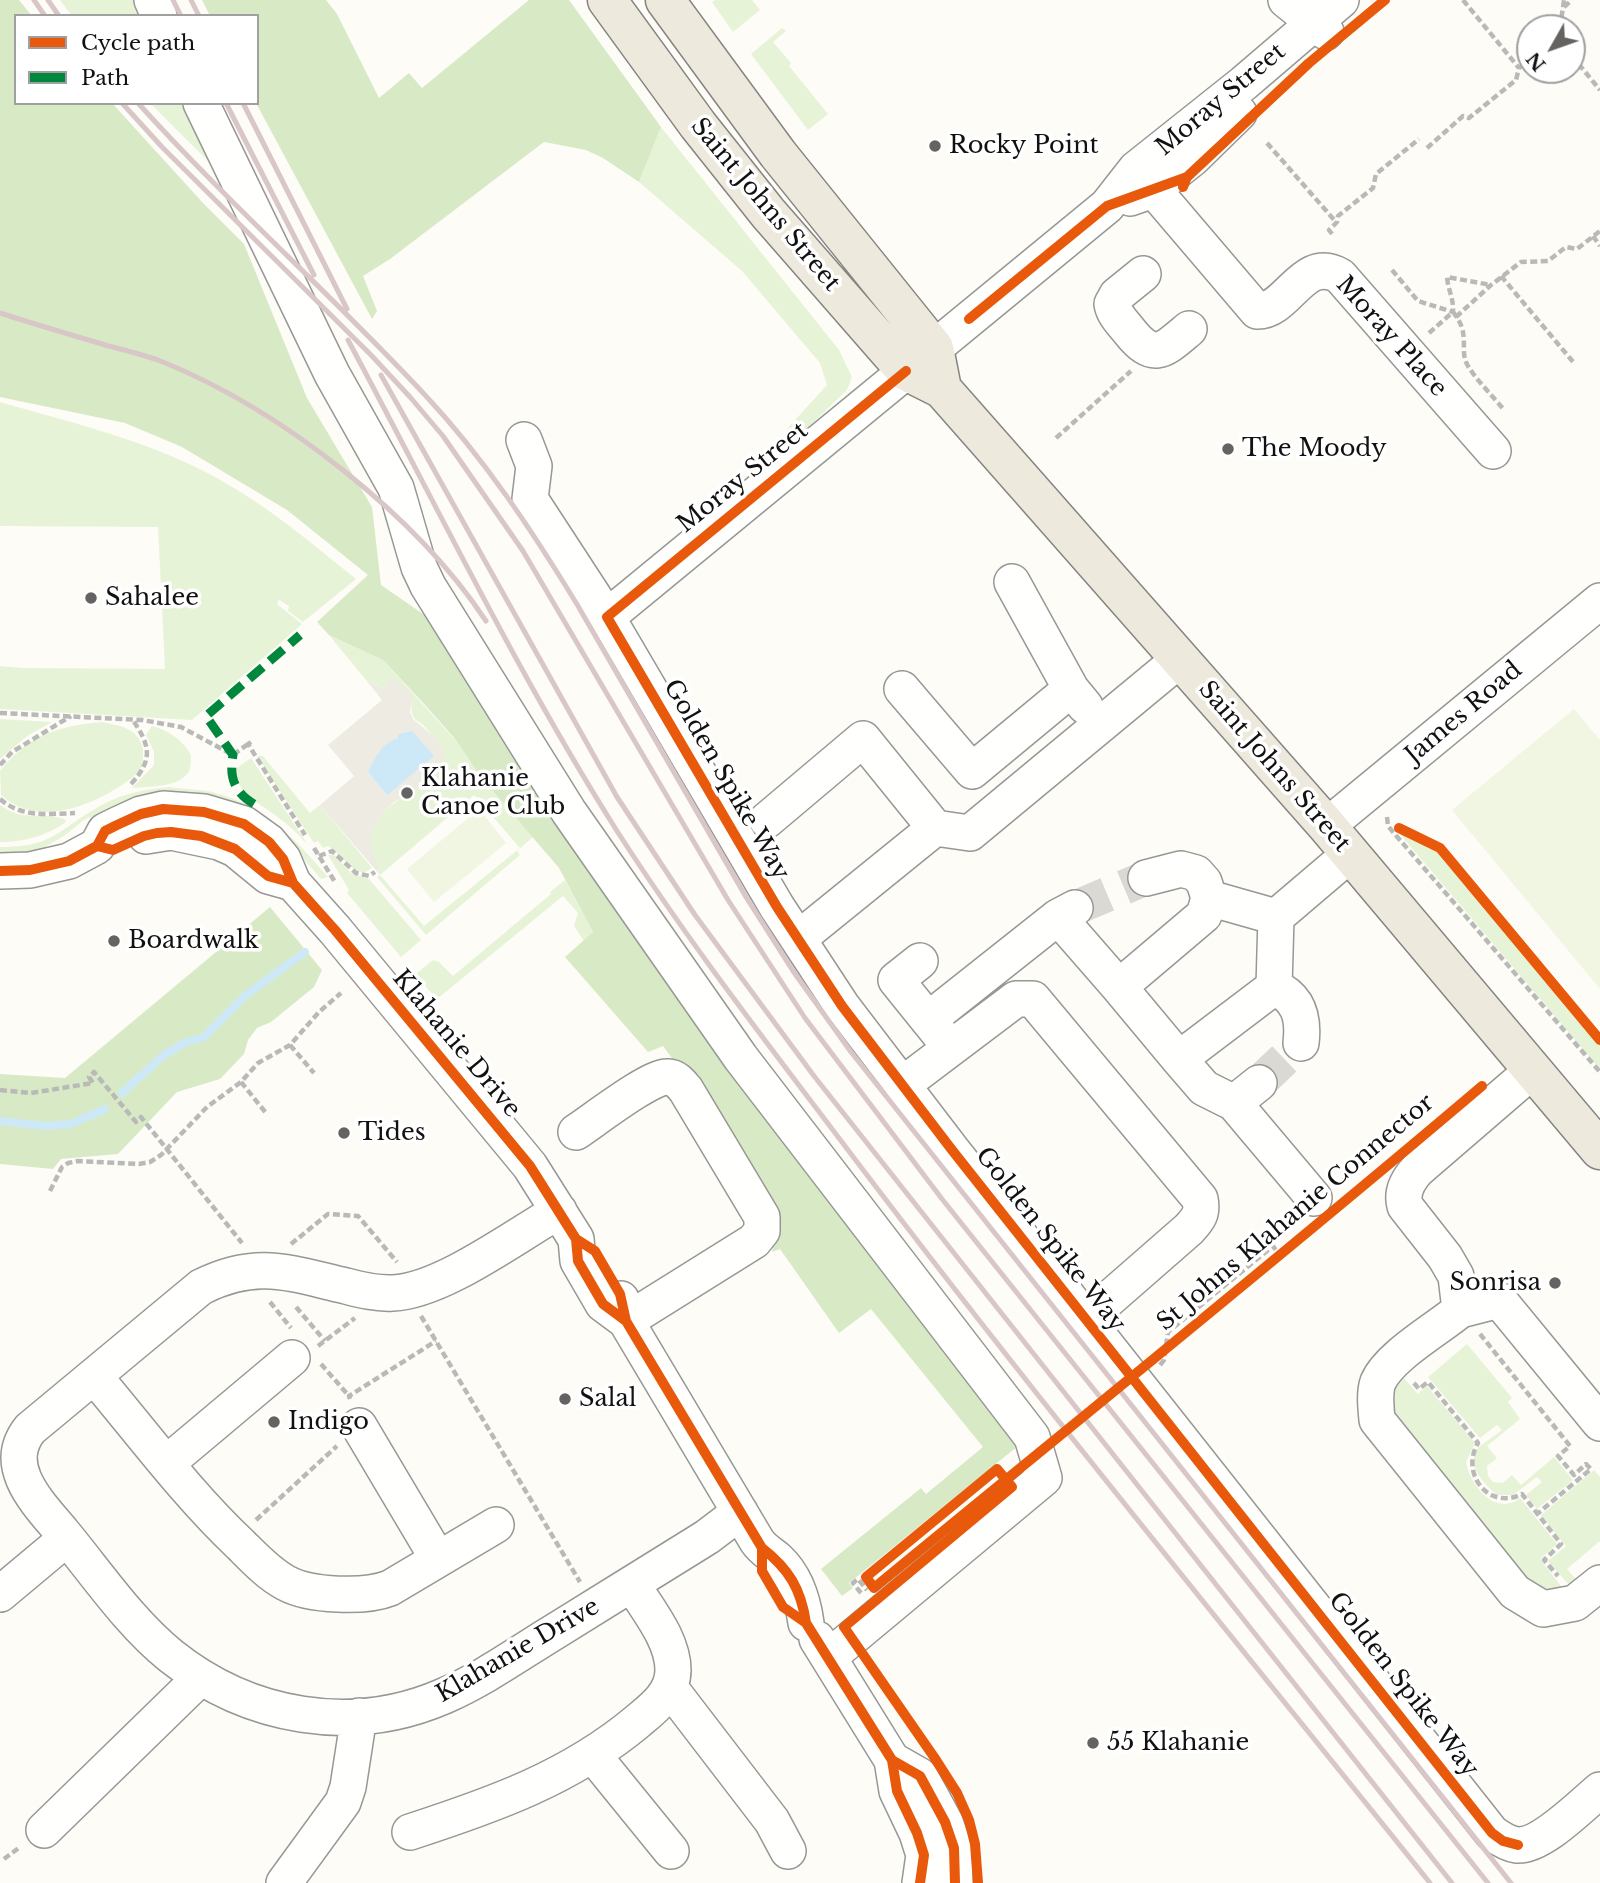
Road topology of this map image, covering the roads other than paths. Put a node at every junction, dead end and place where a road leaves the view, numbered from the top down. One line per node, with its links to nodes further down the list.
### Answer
1 (607, 0): 11 (main road, Saint Johns Street)
2 (665, 0): 11 (main road, Saint Johns Street)
3 (1286, 0): 6 (street)
4 (1341, 0): 6 (street, Moray Street)
5 (1365, 0): 6 (street, Moray Street)
6 (1319, 28): 8 (street, Moray Street)
7 (202, 105): 57 (street)
8 (1145, 180): 11 (street, Moray Street); 13 (street, Moray Place)
9 (1143, 274): 10 (street)
10 (1189, 329)
11 (920, 360): 16 (street, Moray Street); 17 (main road, Saint Johns Street)
12 (524, 440): 16 (street, Golden Spike Way)
13 (1493, 451)
14 (1012, 582): 19 (street)
15 (1600, 601): 23 (street, James Road)
16 (607, 617): 28 (street, Golden Spike Way)
17 (1180, 659): 20 (street); 23 (main road, Saint Johns Street)
18 (902, 689): 19 (street)
19 (1071, 689): 20 (street)
20 (1101, 724): 22 (street)
21 (767, 820): 22 (street)
22 (935, 828): 28 (street)
23 (1339, 840): 27 (street, James Road); 36 (main road, Saint Johns Street)
24 (0, 871): 41 (street, Klahanie Drive)
25 (1146, 878): 26 (street)
26 (1209, 898): 27 (street); 30 (street)
27 (1276, 917): 31 (street)
28 (798, 939): 37 (street, Golden Spike Way)
29 (920, 961): 32 (street)
30 (1119, 987): 32 (street); 35 (street)
31 (1275, 987): 33 (street); 35 (street)
32 (928, 1020): 34 (street)
33 (1301, 1043)
34 (950, 1048): 37 (street); 43 (street)
35 (1179, 1059): 40 (street)
36 (1533, 1070): 39 (main road, Saint Johns Street); 42 (street)
37 (902, 1085): 43 (street, Golden Spike Way)
38 (576, 1132): 44 (street)
39 (1600, 1150)
40 (1314, 1198)
41 (567, 1225): 44 (street, Klahanie Drive); 46 (street, Klahanie Drive)
42 (1460, 1310): 47 (street); 55 (street)
43 (1086, 1319): 63 (street, Golden Spike Way)
44 (626, 1321): 50 (street, Klahanie Drive)
45 (301, 1355): 49 (street)
46 (94, 1376): 49 (street); 52 (street, Klahanie Drive)
47 (1600, 1423)
48 (359, 1426): 53 (street)
49 (167, 1463): 53 (street)
50 (740, 1512): 54 (street, Klahanie Drive); 57 (street, Klahanie Drive)
51 (496, 1525): 53 (street)
52 (67, 1538): 56 (street); 58 (street, Klahanie Drive)
53 (438, 1559)
54 (632, 1584): 59 (street); 60 (street, Klahanie Drive)
55 (1589, 1592)
56 (0, 1594)
57 (829, 1657): 62 (street, Klahanie Drive)
58 (201, 1677): 60 (street, Klahanie Drive); 64 (street)
59 (670, 1688): 61 (street); 67 (street)
60 (359, 1716): 68 (street)
61 (593, 1755): 65 (street); 66 (street)
62 (892, 1760): 69 (street, Klahanie Drive); 70 (street, Klahanie Drive)
63 (1600, 1790)
64 (44, 1830)
65 (410, 1832)
66 (671, 1851)
67 (788, 1851)
68 (284, 1883)
69 (920, 1883)
70 (955, 1883)

